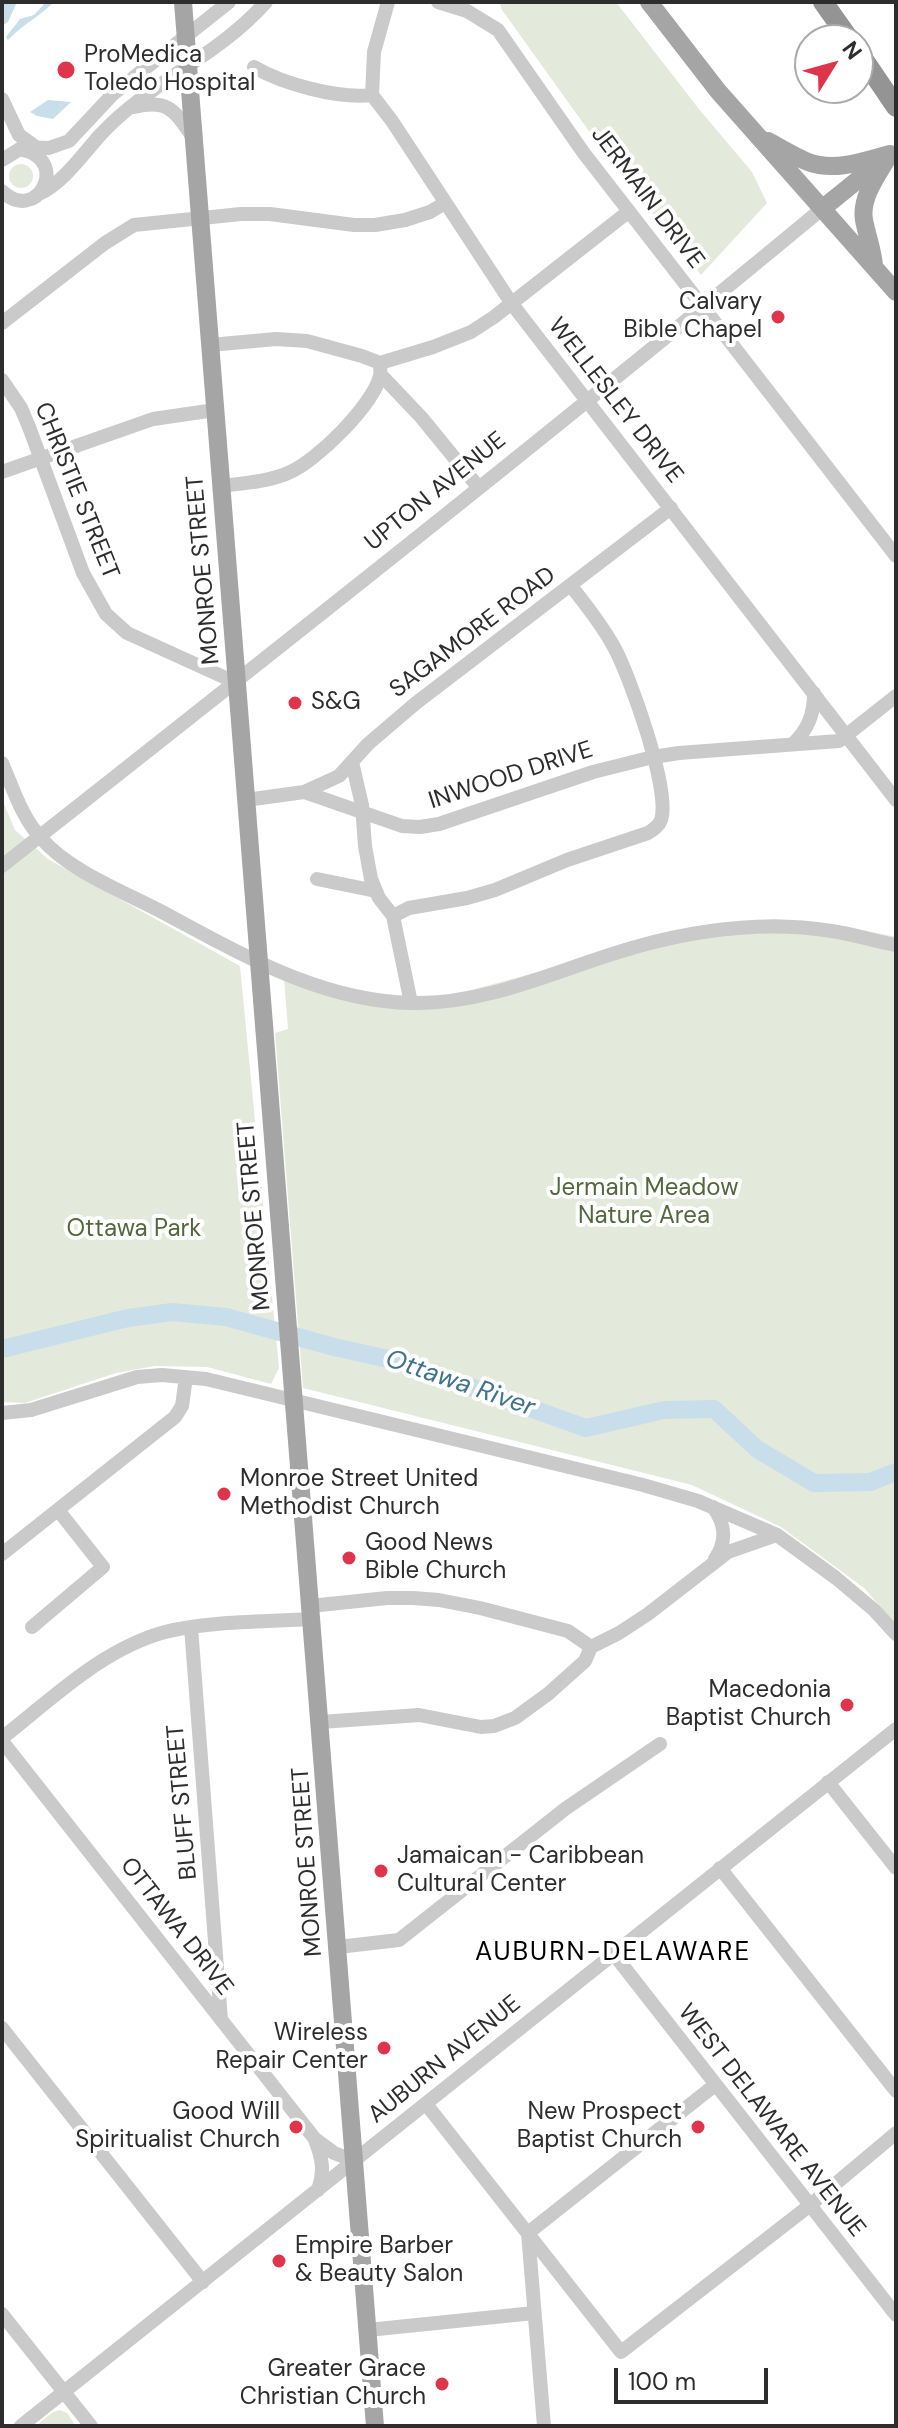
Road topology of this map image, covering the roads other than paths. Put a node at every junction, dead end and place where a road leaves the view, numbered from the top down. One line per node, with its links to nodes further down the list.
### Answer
1 (183, 2): 9 (main road, MONROE STREET)
2 (266, 2): 10 (street)
3 (388, 2): 13 (street)
4 (438, 2): 28 (street, JERMAIN DRIVE)
5 (649, 2): 18 (main road)
6 (823, 2): 8 (highway)
7 (221, 3): 9 (street)
8 (839, 24)
9 (186, 37): 10 (main road, MONROE STREET); 19 (street)
10 (188, 66): 16 (street); 17 (main road, MONROE STREET)
11 (254, 67): 13 (street)
12 (874, 74): 15 (highway)
13 (372, 95): 25 (street, WELLESLEY DRIVE)
14 (2, 99): 19 (street)
15 (895, 105)
16 (130, 108): 17 (street); 24 (street)
17 (192, 136): 29 (main road, MONROE STREET)
18 (758, 136): 21 (main road); 27 (main road)
19 (38, 148): 20 (street)
20 (19, 150): 22 (street); 24 (street)
21 (893, 151): 27 (main road, UPTON AVENUE); 30 (main road)
22 (2, 160)
23 (2, 191): 24 (street)
24 (33, 197): 26 (street)
25 (445, 203): 29 (street); 32 (street, WELLESLEY DRIVE)
26 (2, 207)
27 (823, 208): 30 (main road); 33 (street, UPTON AVENUE)
28 (628, 212): 32 (street); 33 (street, JERMAIN DRIVE)
29 (200, 218): 34 (street); 35 (main road, MONROE STREET)
30 (874, 266): 31 (main road)
31 (896, 292)
32 (512, 304): 36 (street); 38 (street, WELLESLEY DRIVE)
33 (703, 307): 38 (street, UPTON AVENUE); 45 (street, JERMAIN DRIVE)
34 (2, 323)
35 (210, 345): 36 (street); 39 (main road, MONROE STREET)
36 (380, 369): 42 (street); 43 (street)
37 (2, 380): 40 (street, CHRISTIE STREET)
38 (588, 401): 43 (street, UPTON AVENUE); 44 (street, WELLESLEY DRIVE)
39 (215, 410): 40 (street); 42 (main road, MONROE STREET)
40 (41, 458): 41 (street); 47 (street, CHRISTIE STREET)
41 (2, 472)
42 (221, 486): 47 (main road, MONROE STREET)
43 (479, 488): 47 (street, UPTON AVENUE)
44 (671, 508): 46 (street, SAGAMORE ROAD); 48 (street, WELLESLEY DRIVE)
45 (896, 556)
46 (571, 586): 52 (street); 53 (street, SAGAMORE ROAD)
47 (237, 683): 56 (main road, MONROE STREET); 59 (street, UPTON AVENUE)
48 (814, 693): 50 (street, WELLESLEY DRIVE); 51 (street)
49 (896, 696): 50 (street, INWOOD DRIVE)
50 (846, 735): 51 (street, INWOOD DRIVE); 57 (street, WELLESLEY DRIVE)
51 (793, 744): 52 (street, INWOOD DRIVE)
52 (653, 757): 58 (street, INWOOD DRIVE); 63 (street)
53 (352, 762): 55 (street, SAGAMORE ROAD); 58 (street)
54 (2, 763): 59 (street)
55 (304, 792): 56 (street, INWOOD DRIVE); 58 (street, INWOOD DRIVE)
56 (246, 800): 65 (main road, MONROE STREET)
57 (896, 800)
58 (362, 812): 62 (street)
59 (39, 837): 60 (street, UPTON AVENUE); 65 (street)
60 (2, 866)
61 (317, 879): 62 (street)
62 (376, 891): 63 (street)
63 (393, 916): 66 (street)
64 (896, 945): 66 (street)
65 (259, 964): 66 (street); 68 (main road, MONROE STREET)
66 (411, 1003)
67 (186, 1377): 68 (street); 69 (street); 71 (street)
68 (294, 1392): 70 (street); 75 (main road, MONROE STREET)
69 (2, 1413)
70 (713, 1507): 72 (street); 74 (street)
71 (58, 1510): 73 (street); 76 (street)
72 (777, 1535): 74 (street); 78 (street)
73 (2, 1554)
74 (712, 1563): 79 (street)
75 (310, 1612): 77 (street); 79 (street); 80 (main road, MONROE STREET)
76 (32, 1627)
77 (191, 1627): 82 (street); 89 (street, BLUFF STREET)
78 (896, 1634)
79 (591, 1647): 80 (street)
80 (321, 1722): 87 (main road, MONROE STREET)
81 (896, 1729): 84 (street, AUBURN AVENUE)
82 (2, 1740): 89 (street, OTTAWA DRIVE)
83 (660, 1744): 87 (street)
84 (828, 1782): 85 (street, AUBURN AVENUE); 86 (street)
85 (720, 1868): 88 (street, AUBURN AVENUE); 92 (street)
86 (896, 1868)
87 (338, 1947): 96 (main road, MONROE STREET)
88 (613, 1953): 91 (street, WEST DELAWARE AVENUE); 93 (street, AUBURN AVENUE)
89 (221, 2020): 95 (street, OTTAWA DRIVE)
90 (2, 2028): 100 (street)
91 (715, 2085): 98 (street, WEST DELAWARE AVENUE); 99 (street)
92 (896, 2091)
93 (426, 2104): 96 (street, AUBURN AVENUE); 99 (street)
94 (896, 2133): 98 (street)
95 (315, 2139): 96 (street, OTTAWA DRIVE); 97 (street, OTTAWA DRIVE)
96 (355, 2161): 97 (street, AUBURN AVENUE); 104 (main road, MONROE STREET)
97 (318, 2190): 100 (street, AUBURN AVENUE)
98 (809, 2206): 99 (street); 103 (street, WEST DELAWARE AVENUE)
99 (528, 2233): 101 (street)
100 (203, 2282): 105 (street, AUBURN AVENUE)
101 (534, 2313): 104 (street); 109 (street)
102 (2, 2314): 105 (street)
103 (896, 2315)
104 (368, 2330): 108 (main road, MONROE STREET)
105 (64, 2392): 106 (street, AUBURN AVENUE); 107 (street)
106 (21, 2426)
107 (91, 2426)
108 (375, 2426)
109 (544, 2426)

